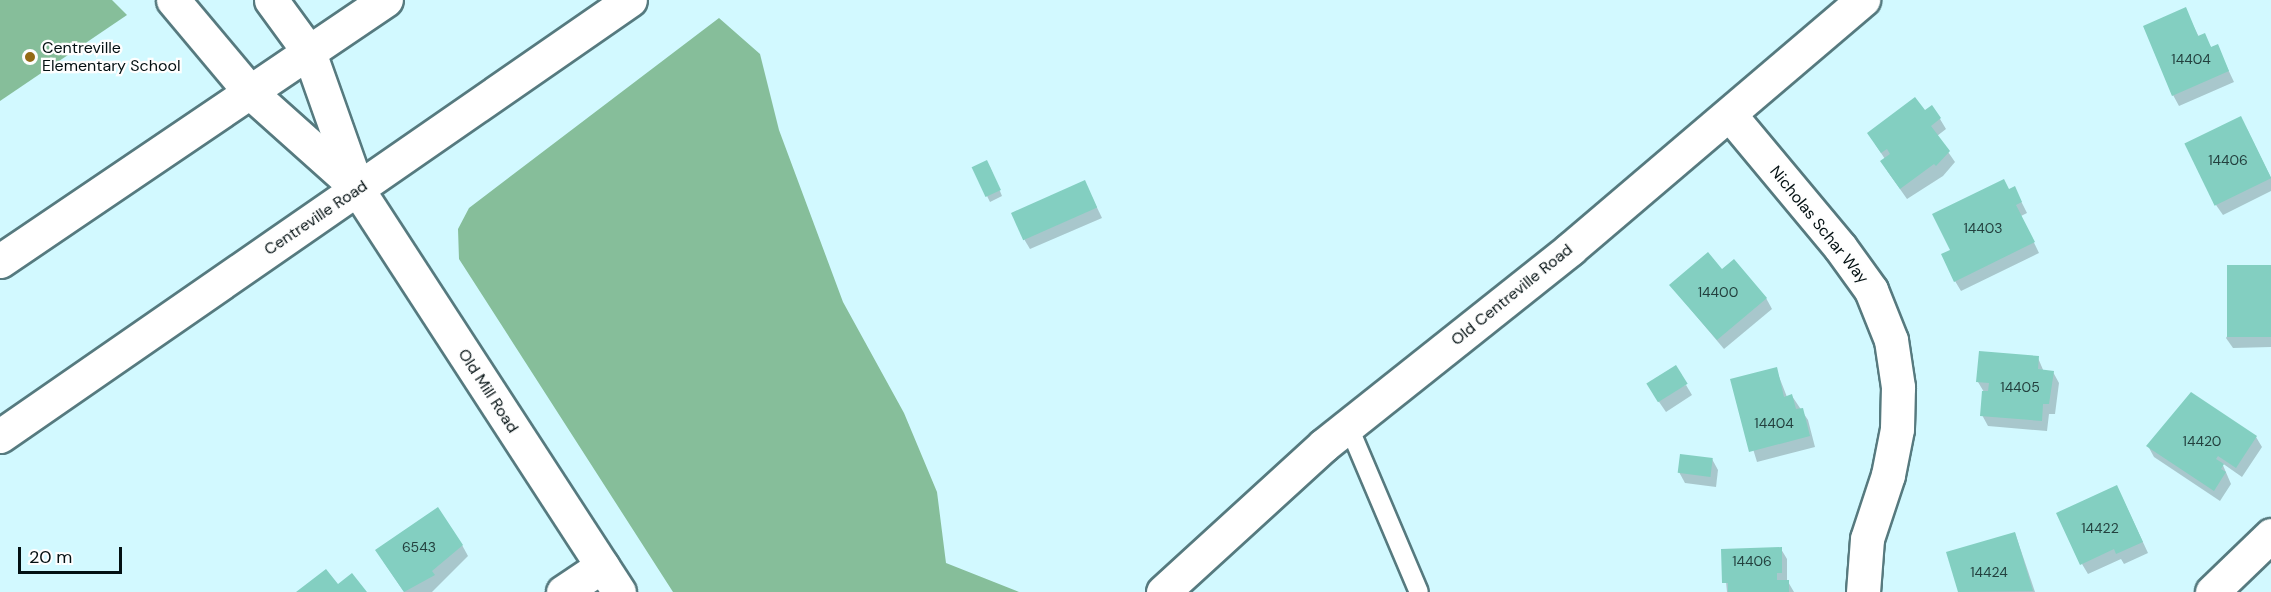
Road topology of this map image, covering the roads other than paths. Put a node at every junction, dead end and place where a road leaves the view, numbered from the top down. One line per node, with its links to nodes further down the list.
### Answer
1 (173, 0): 7 (main road)
2 (271, 0): 6 (main road)
3 (386, 0): 6 (main road)
4 (630, 0): 9 (main road, Centreville Road)
5 (1863, 0): 8 (main road, Old Centreville Road)
6 (309, 52): 7 (main road); 9 (main road)
7 (251, 93): 9 (main road); 10 (main road)
8 (1730, 116): 11 (main road, Old Centreville Road); 18 (main road, Nicholas Schar Way)
9 (358, 190): 12 (main road, Centreville Road); 14 (main road, Old Mill Road)
10 (0, 261)
11 (1348, 426): 16 (main road, Old Centreville Road); 17 (lane)
12 (0, 436)
13 (2271, 535): 19 (main road)
14 (611, 579): 15 (main road)
15 (563, 592)
16 (1163, 592)
17 (1419, 592)
18 (1863, 592)
19 (2212, 592)

